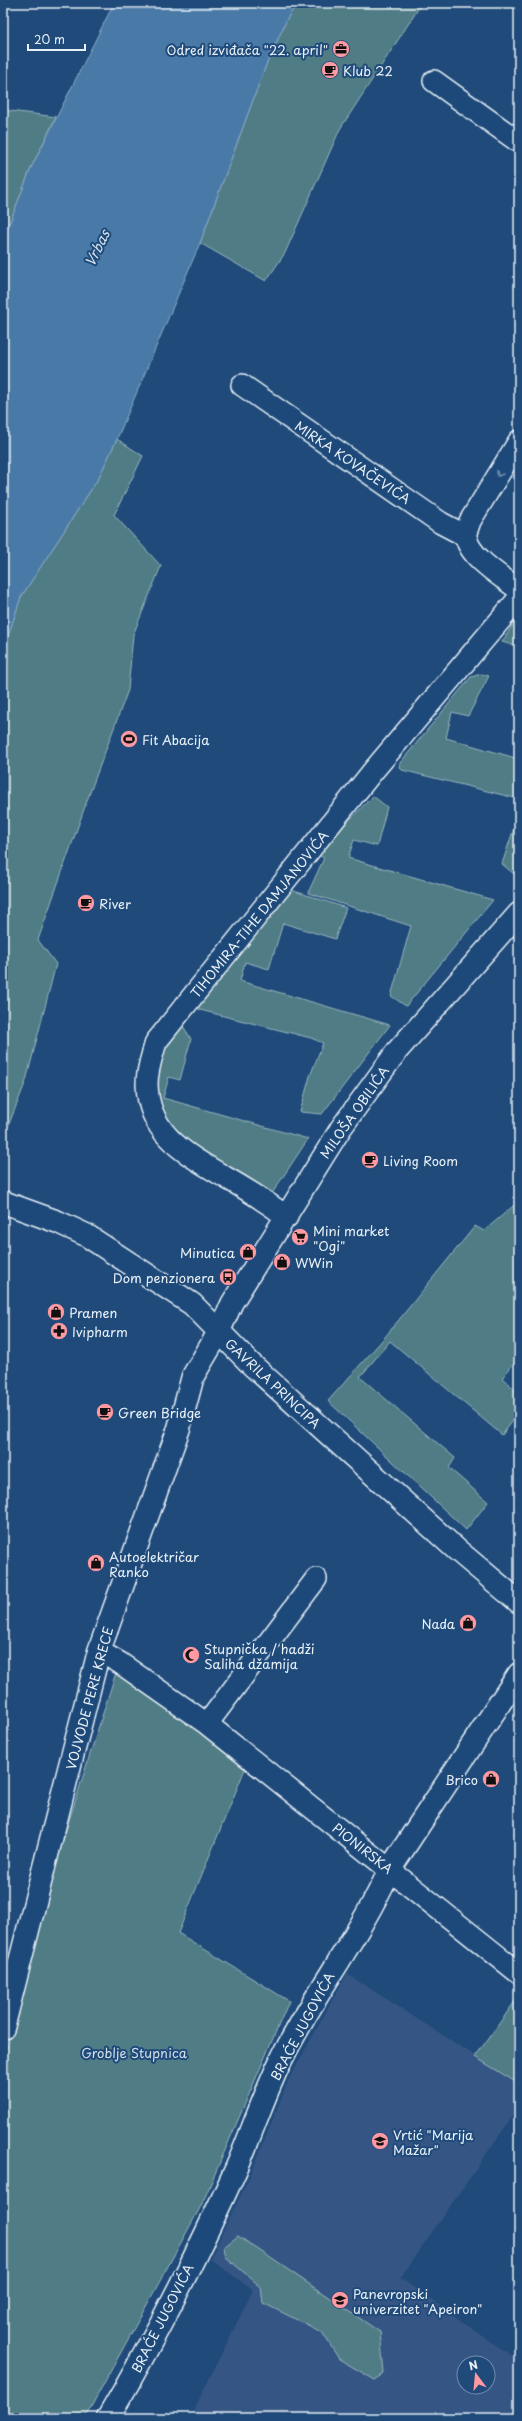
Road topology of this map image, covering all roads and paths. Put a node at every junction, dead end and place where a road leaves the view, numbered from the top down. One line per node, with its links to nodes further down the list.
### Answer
1 (434, 81): 2 (street)
2 (519, 142)
3 (242, 385): 5 (street, MIRKA KOVAČEVIĆA)
4 (519, 441): 5 (street, one-way to 5)
5 (466, 536): 6 (street)
6 (519, 590)
7 (519, 598): 10 (street, TIHOMIRA-TIHE DAMJANOVIĆA)
8 (519, 913): 10 (street, MILOŠA OBILIĆA)
9 (3, 1202): 11 (street, GAVRILA PRINCIPA)
10 (287, 1217): 11 (street, MILOŠA OBILIĆA)
11 (219, 1332): 13 (street, GAVRILA PRINCIPA); 14 (street, VOJVODE PERE KRECE)
12 (316, 1579): 16 (street)
13 (519, 1602)
14 (99, 1651): 16 (street, PIONIRSKA); 19 (street, VOJVODE PERE KRECE)
15 (519, 1674): 17 (street, BRAĆE JUGOVIĆA)
16 (207, 1724): 17 (street, PIONIRSKA)
17 (390, 1869): 18 (street, PIONIRSKA); 20 (street, BRAĆE JUGOVIĆA)
18 (519, 1973)
19 (3, 2028)
20 (108, 2418)

